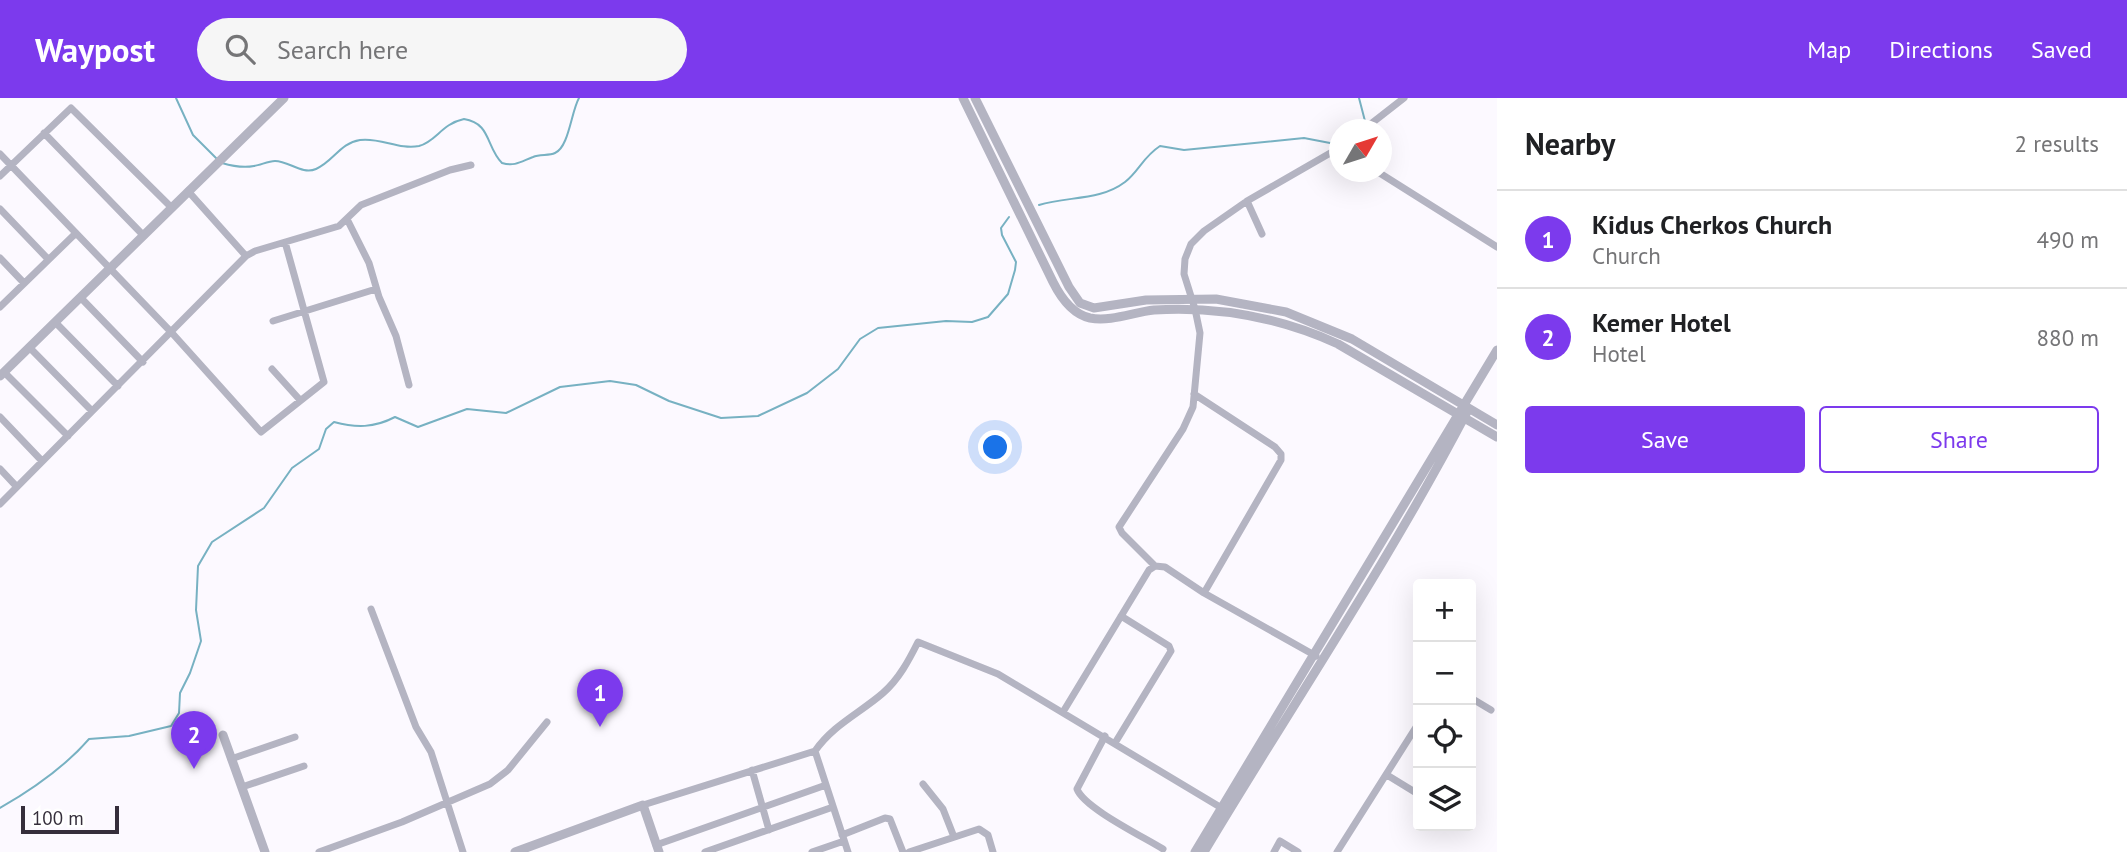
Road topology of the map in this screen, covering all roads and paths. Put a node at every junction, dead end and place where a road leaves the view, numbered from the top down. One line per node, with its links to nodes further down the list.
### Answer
1 (284, 98): 13 (street)
2 (963, 98): 32 (street)
3 (975, 98): 30 (street)
4 (1404, 98): 5 (street)
5 (1377, 119)
6 (44, 134): 9 (street); 15 (street); 20 (street)
7 (0, 154): 9 (street)
8 (1329, 154): 14 (street)
9 (11, 164): 11 (street); 18 (street)
10 (471, 165): 17 (street)
11 (0, 176)
12 (1392, 181): 22 (street)
13 (188, 191): 15 (street); 23 (street)
14 (1247, 201): 19 (street); 30 (street)
15 (171, 207): 20 (street)
16 (0, 209): 25 (street)
17 (347, 219): 21 (street); 28 (street)
18 (76, 233): 25 (street); 26 (street)
19 (1262, 234)
20 (143, 235): 26 (street)
21 (285, 242): 23 (street); 33 (street)
22 (1497, 247)
23 (246, 256): 36 (street)
24 (0, 258): 27 (street)
25 (48, 259): 27 (street)
26 (110, 269): 29 (street); 36 (street)
27 (24, 283): 31 (street)
28 (376, 289): 33 (street); 42 (street)
29 (81, 298): 35 (street); 39 (street)
30 (1192, 299): 32 (street); 47 (street)
31 (0, 307)
32 (1195, 309): 44 (street); 47 (street)
33 (305, 311): 34 (street); 45 (street)
34 (273, 321)
35 (55, 322): 37 (street); 43 (street)
36 (172, 333): 39 (street); 45 (street)
37 (29, 347): 41 (street); 46 (street)
38 (1497, 350): 47 (street)
39 (143, 362): 43 (street)
40 (272, 369): 45 (street)
41 (3, 370): 50 (street)
42 (409, 385)
43 (118, 386): 46 (street)
44 (1195, 394): 56 (street); 57 (street)
45 (300, 400)
46 (92, 411): 50 (street)
47 (1463, 411): 49 (street); 51 (street); 60 (street)
48 (0, 417): 52 (street)
49 (1497, 425)
50 (68, 436): 52 (street)
51 (1497, 437)
52 (43, 461): 54 (street)
53 (0, 469): 54 (street)
54 (17, 487): 55 (street)
55 (0, 504)
56 (1155, 566): 57 (street); 59 (street)
57 (1204, 593): 60 (street)
58 (372, 609): 79 (street)
59 (1121, 616): 63 (street); 69 (street)
60 (1319, 658): 83 (street)
61 (1476, 701): 62 (street)
62 (1491, 710)
63 (1063, 712): 67 (street); 70 (street)
64 (547, 722): 79 (street)
65 (1413, 732): 74 (street)
66 (223, 735): 71 (street)
67 (1105, 736): 69 (street); 88 (street)
68 (295, 737): 71 (street)
69 (1115, 743): 83 (street)
70 (815, 751): 73 (street); 76 (street)
71 (232, 759): 77 (street)
72 (304, 766): 77 (street)
73 (752, 771): 80 (street); 81 (street)
74 (1387, 775): 78 (street); 106 (street)
75 (923, 784): 85 (street)
76 (826, 785): 81 (street); 82 (street)
77 (242, 787): 91 (street)
78 (1413, 791)
79 (448, 804): 92 (street); 93 (street)
80 (643, 805): 89 (street); 94 (street)
81 (763, 807): 84 (street); 89 (street)
82 (833, 807): 84 (street); 86 (street)
83 (1224, 810): 102 (street); 103 (street)
84 (769, 830): 90 (street)
85 (954, 837): 87 (street); 101 (street)
86 (843, 838): 96 (street); 97 (street); 98 (street)
87 (940, 841): 99 (street); 100 (street)
88 (1163, 849)
89 (657, 850)
90 (718, 850): 95 (street)
91 (265, 852)
92 (319, 852)
93 (463, 852)
94 (515, 852)
95 (705, 852)
96 (812, 852)
97 (848, 852)
98 (902, 852)
99 (909, 852)
100 (944, 852)
101 (993, 852)
102 (1195, 852)
103 (1204, 852)
104 (1274, 852): 105 (street)
105 (1298, 852)
106 (1337, 852)

